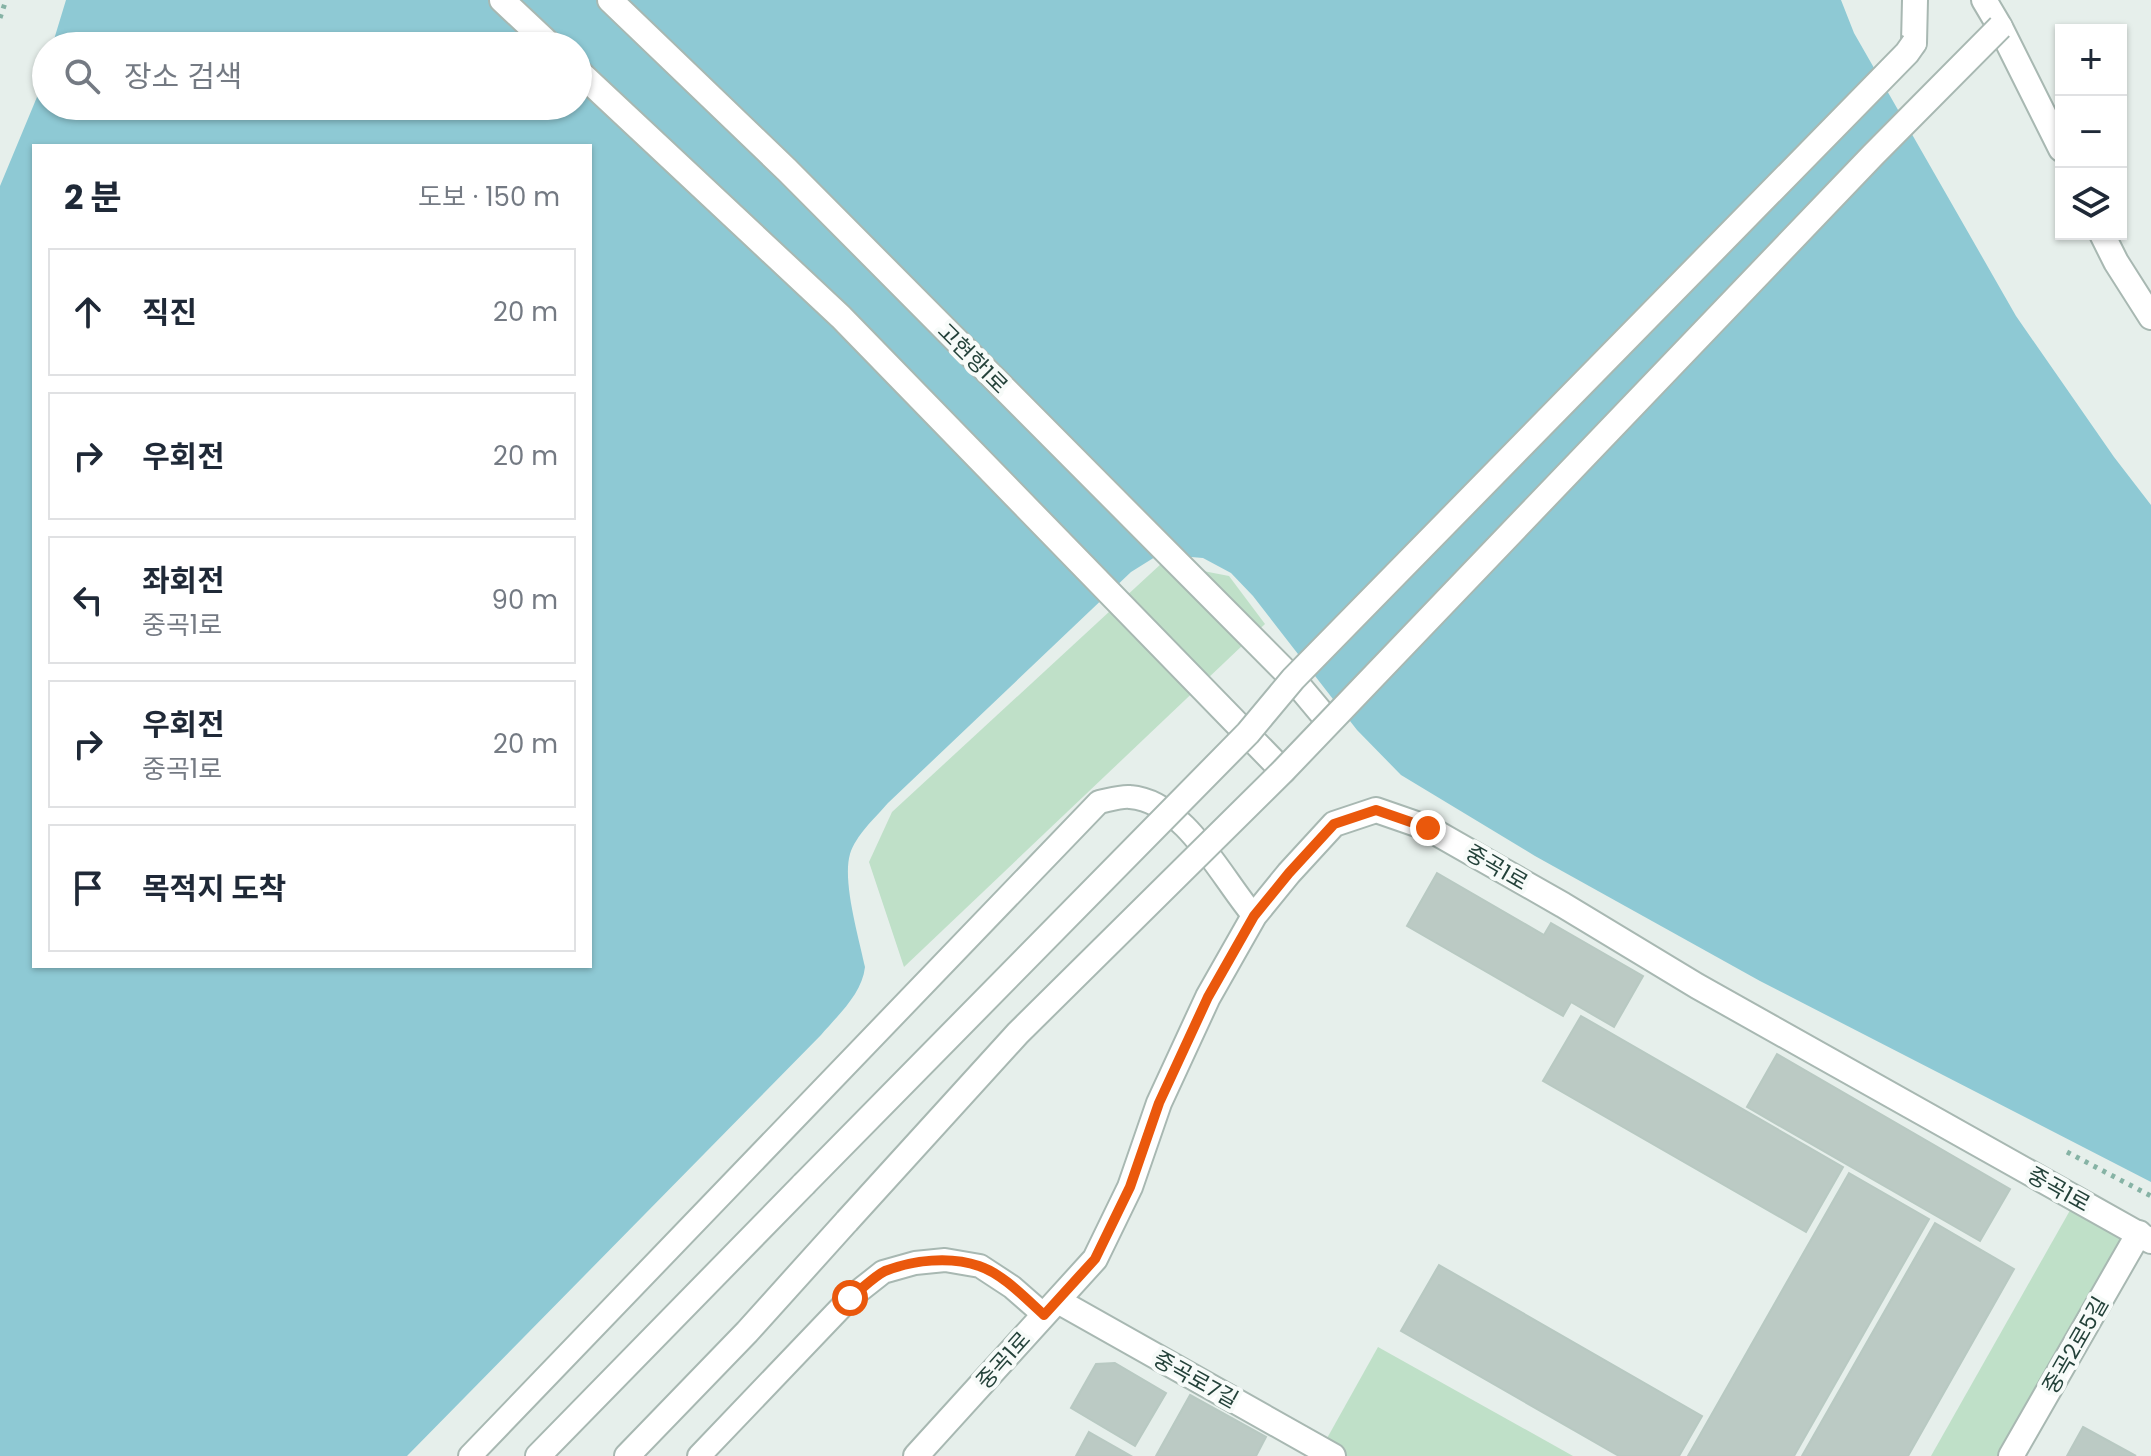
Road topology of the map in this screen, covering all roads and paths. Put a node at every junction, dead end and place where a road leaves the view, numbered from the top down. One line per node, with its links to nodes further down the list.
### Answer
1 (6, 0): 7 (path)
2 (502, 0): 9 (street)
3 (610, 0): 14 (street, 고현항1로)
4 (1915, 0): 14 (street, bridge)
5 (1984, 0): 8 (street)
6 (1999, 0): 8 (street)
7 (0, 18)
8 (2000, 27): 11 (street); 15 (street, bridge)
9 (536, 32)
10 (592, 84): 16 (street)
11 (2055, 137)
12 (2105, 240): 13 (street)
13 (2151, 317)
14 (1293, 679): 15 (street, 고현항1로); 16 (street, bridge)
15 (1329, 722): 17 (street, bridge)
16 (1248, 733): 17 (street); 22 (street, bridge)
17 (1283, 771): 23 (street, bridge)
18 (1254, 916): 19 (street, 중곡1로); 20 (street, 중곡1로); 21 (lane)
19 (2145, 1237): 27 (street, 중곡2로5길)
20 (1051, 1308): 24 (lane); 25 (street, 중곡1로); 26 (street, 중곡로7길)
21 (470, 1456)
22 (538, 1456)
23 (627, 1456)
24 (699, 1456)
25 (916, 1456)
26 (1333, 1456)
27 (2011, 1456)

